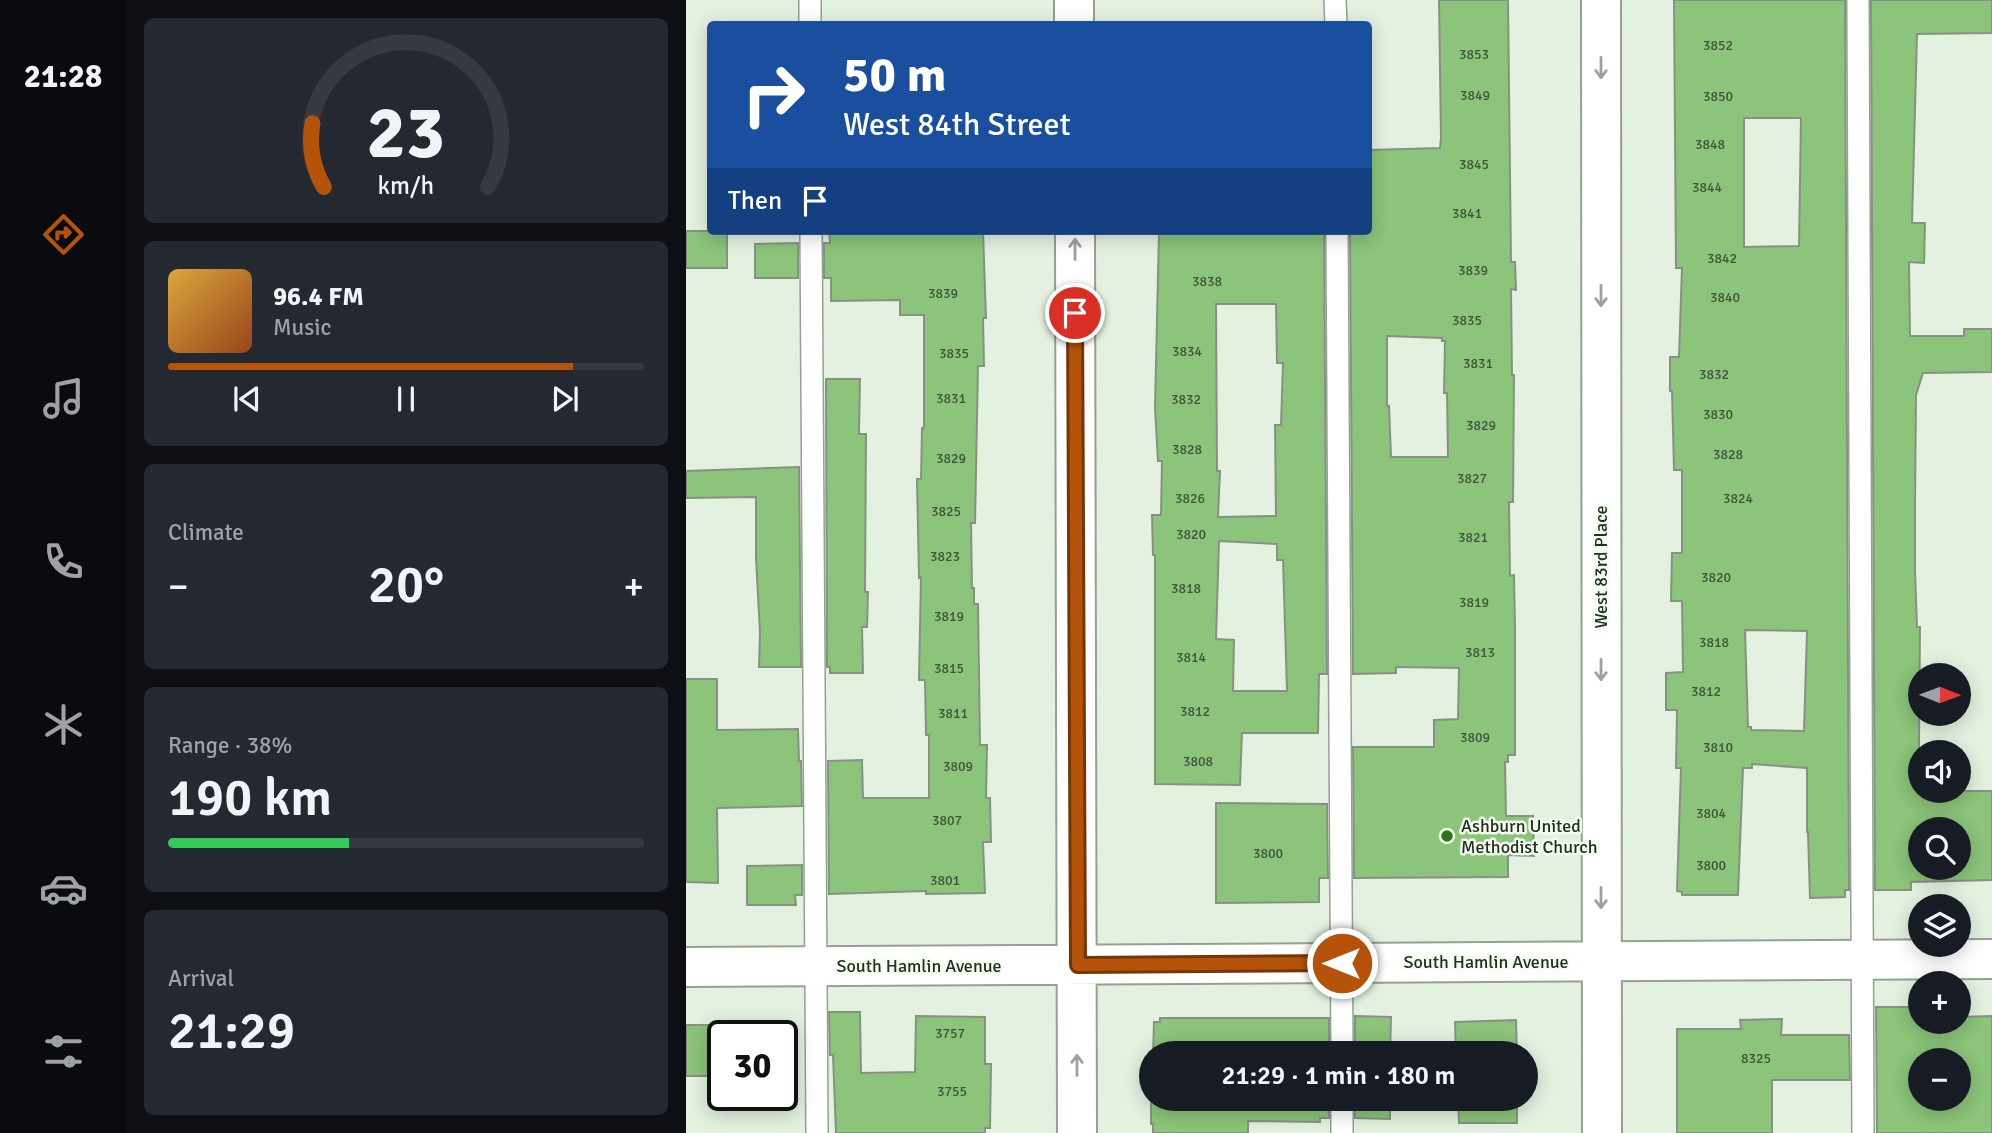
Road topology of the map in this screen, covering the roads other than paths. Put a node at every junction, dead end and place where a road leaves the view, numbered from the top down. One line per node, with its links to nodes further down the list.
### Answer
1 (810, 0): 6 (lane)
2 (1074, 0): 7 (street)
3 (1335, 0): 8 (lane)
4 (1601, 0): 14 (street, West 83rd Place, one-way to 14)
5 (1858, 0): 13 (lane)
6 (810, 21)
7 (1074, 21)
8 (1336, 21)
9 (811, 235): 18 (lane)
10 (1075, 235): 16 (street, one-way to 10)
11 (1337, 235): 15 (lane)
12 (1992, 959): 13 (street, South Hamlin Avenue)
13 (1863, 960): 14 (street, South Hamlin Avenue); 25 (lane)
14 (1602, 961): 15 (street, South Hamlin Avenue); 24 (street, West 83rd Place)
15 (1342, 963): 16 (street, South Hamlin Avenue); 19 (lane)
16 (1078, 965): 18 (street, South Hamlin Avenue); 22 (street, one-way to 16)
17 (686, 967): 18 (street, South Hamlin Avenue)
18 (816, 967): 21 (lane)
19 (1342, 1041)
20 (1342, 1111): 23 (lane)
21 (817, 1133)
22 (1077, 1133)
23 (1342, 1133)
24 (1602, 1133)
25 (1863, 1133)

